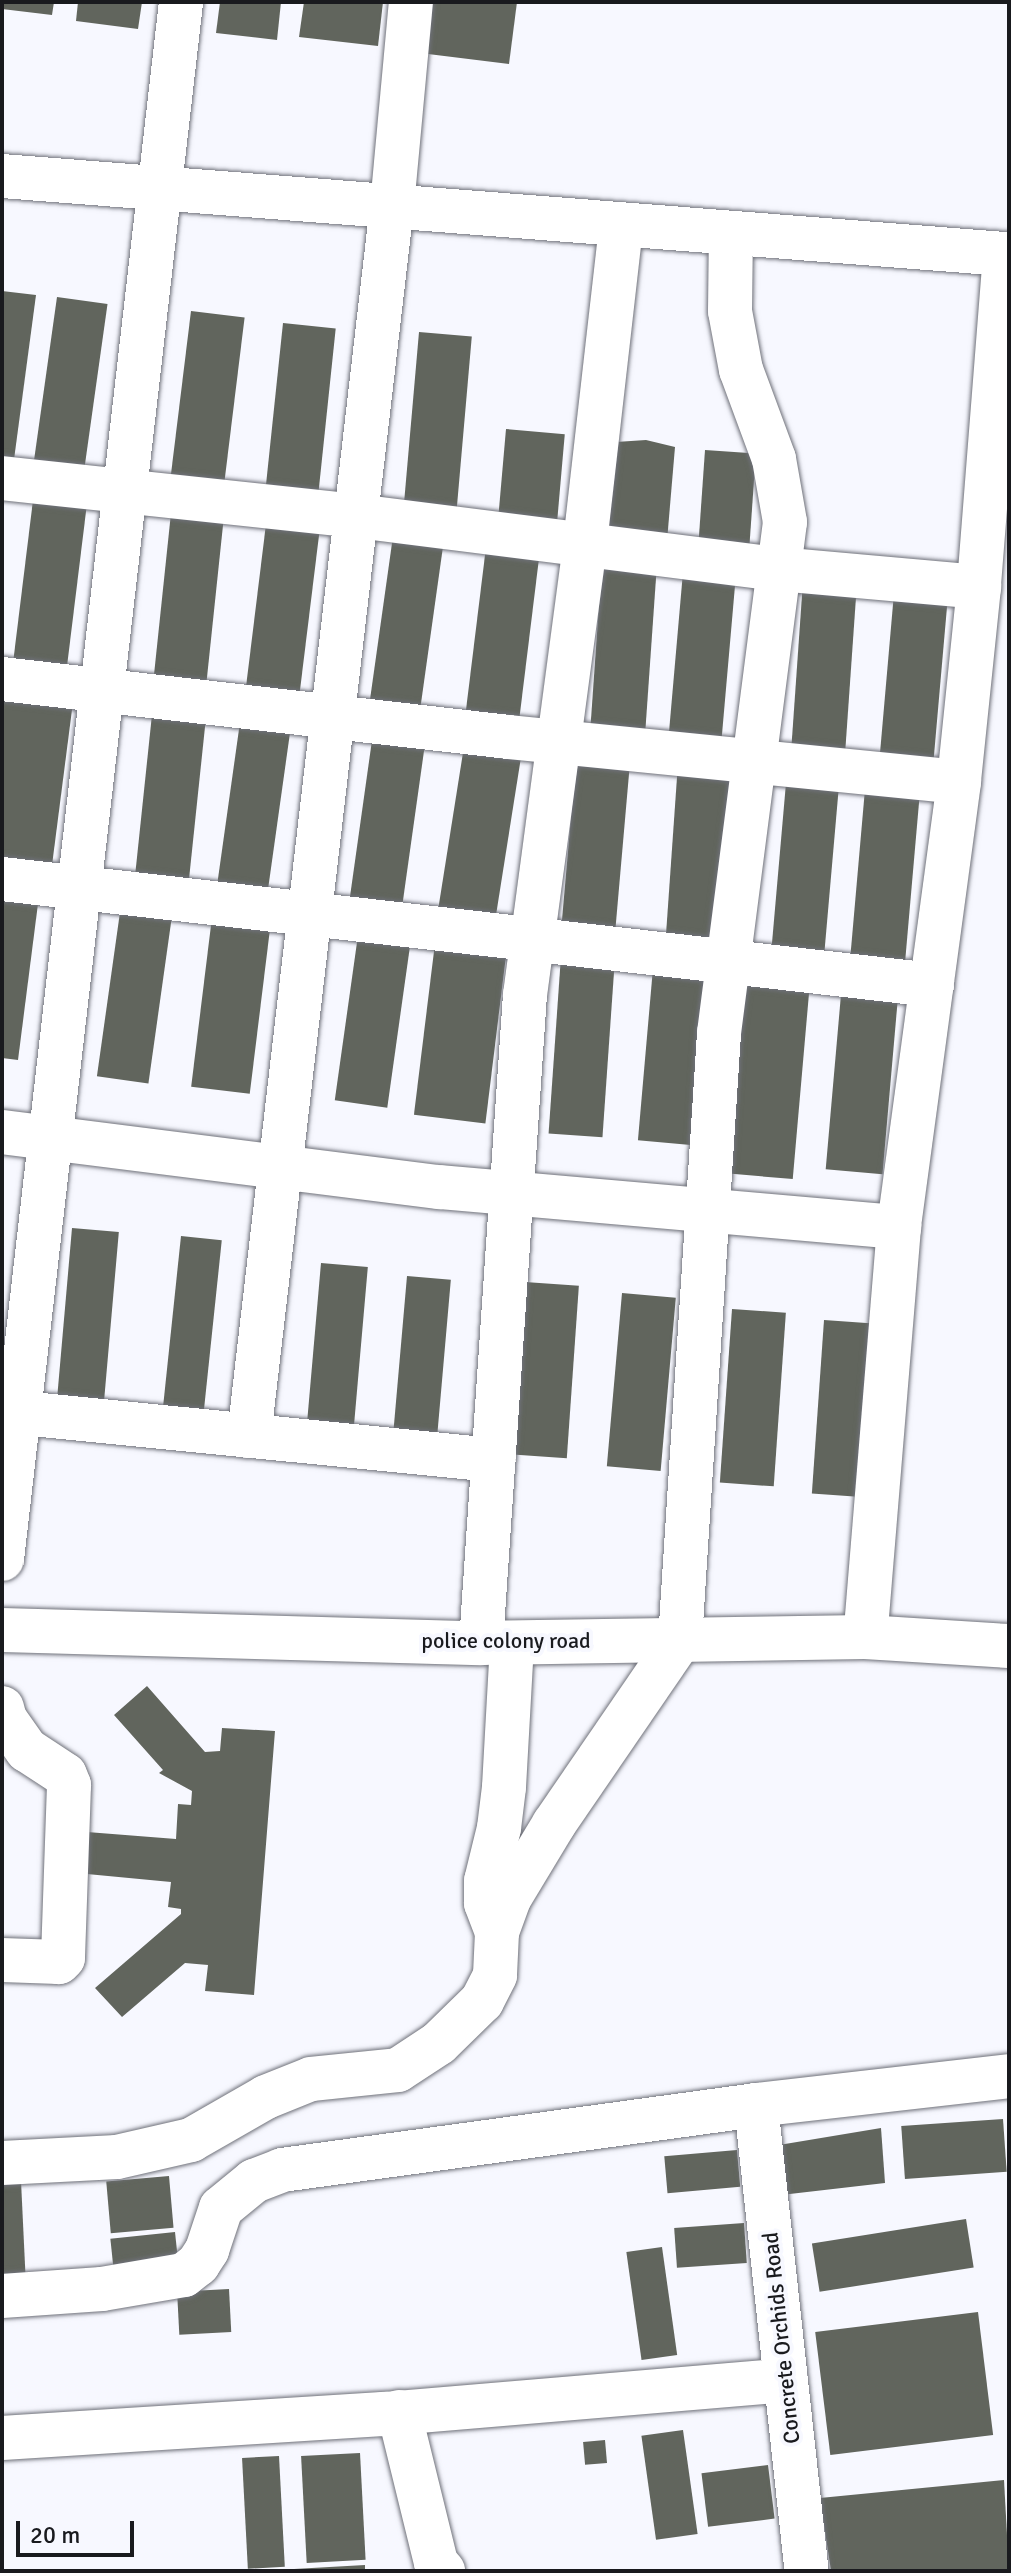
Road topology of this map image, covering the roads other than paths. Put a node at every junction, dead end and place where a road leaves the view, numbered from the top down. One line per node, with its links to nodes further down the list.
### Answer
1 (181, 2): 4 (street)
2 (411, 2): 5 (street)
3 (2, 176): 4 (street)
4 (159, 189): 5 (street); 11 (street)
5 (392, 206): 6 (street); 12 (street)
6 (621, 225): 7 (street); 13 (street)
7 (731, 234): 8 (street); 14 (street)
8 (1007, 238): 9 (street)
9 (1002, 393): 15 (street)
10 (2, 478): 11 (street)
11 (124, 489): 12 (street); 17 (street)
12 (357, 516): 13 (street); 18 (street)
13 (585, 543): 14 (street); 19 (street)
14 (779, 569): 15 (street); 20 (street)
15 (988, 599): 21 (street)
16 (2, 679): 17 (street)
17 (100, 690): 18 (street); 23 (street)
18 (334, 716): 19 (street); 24 (street)
19 (556, 742): 20 (street); 25 (street)
20 (754, 761): 21 (street); 26 (street)
21 (959, 782): 27 (street)
22 (2, 879): 23 (street)
23 (77, 887): 24 (street); 29 (street)
24 (312, 912): 25 (street); 30 (street)
25 (532, 939): 26 (street); 31 (street)
26 (729, 961): 27 (street); 32 (street)
27 (932, 985): 33 (street)
28 (2, 1132): 29 (street)
29 (48, 1137): 30 (street); 34 (street)
30 (282, 1166): 31 (street); 35 (street)
31 (511, 1193): 32 (street); 36 (street)
32 (708, 1210): 33 (street); 40 (street)
33 (899, 1227): 39 (street)
34 (10, 1412): 35 (street); 37 (street)
35 (249, 1436): 36 (street)
36 (494, 1460): 41 (street)
37 (2, 1559)
38 (2, 1630): 41 (street, police colony road)
39 (865, 1637): 40 (street, police colony road); 42 (street, police colony road)
40 (680, 1640): 41 (street, police colony road); 44 (street)
41 (497, 1643): 44 (street)
42 (1009, 1646)
43 (2, 1708): 45 (street)
44 (497, 1932): 48 (street)
45 (2, 1960)
46 (1009, 2076): 47 (street)
47 (756, 2105): 49 (street); 50 (street, Concrete Orchids Road)
48 (2, 2163)
49 (2, 2296)
50 (786, 2380): 51 (street); 54 (street, Concrete Orchids Road)
51 (399, 2412): 52 (street); 53 (street)
52 (2, 2438)
53 (443, 2571)
54 (807, 2571)

